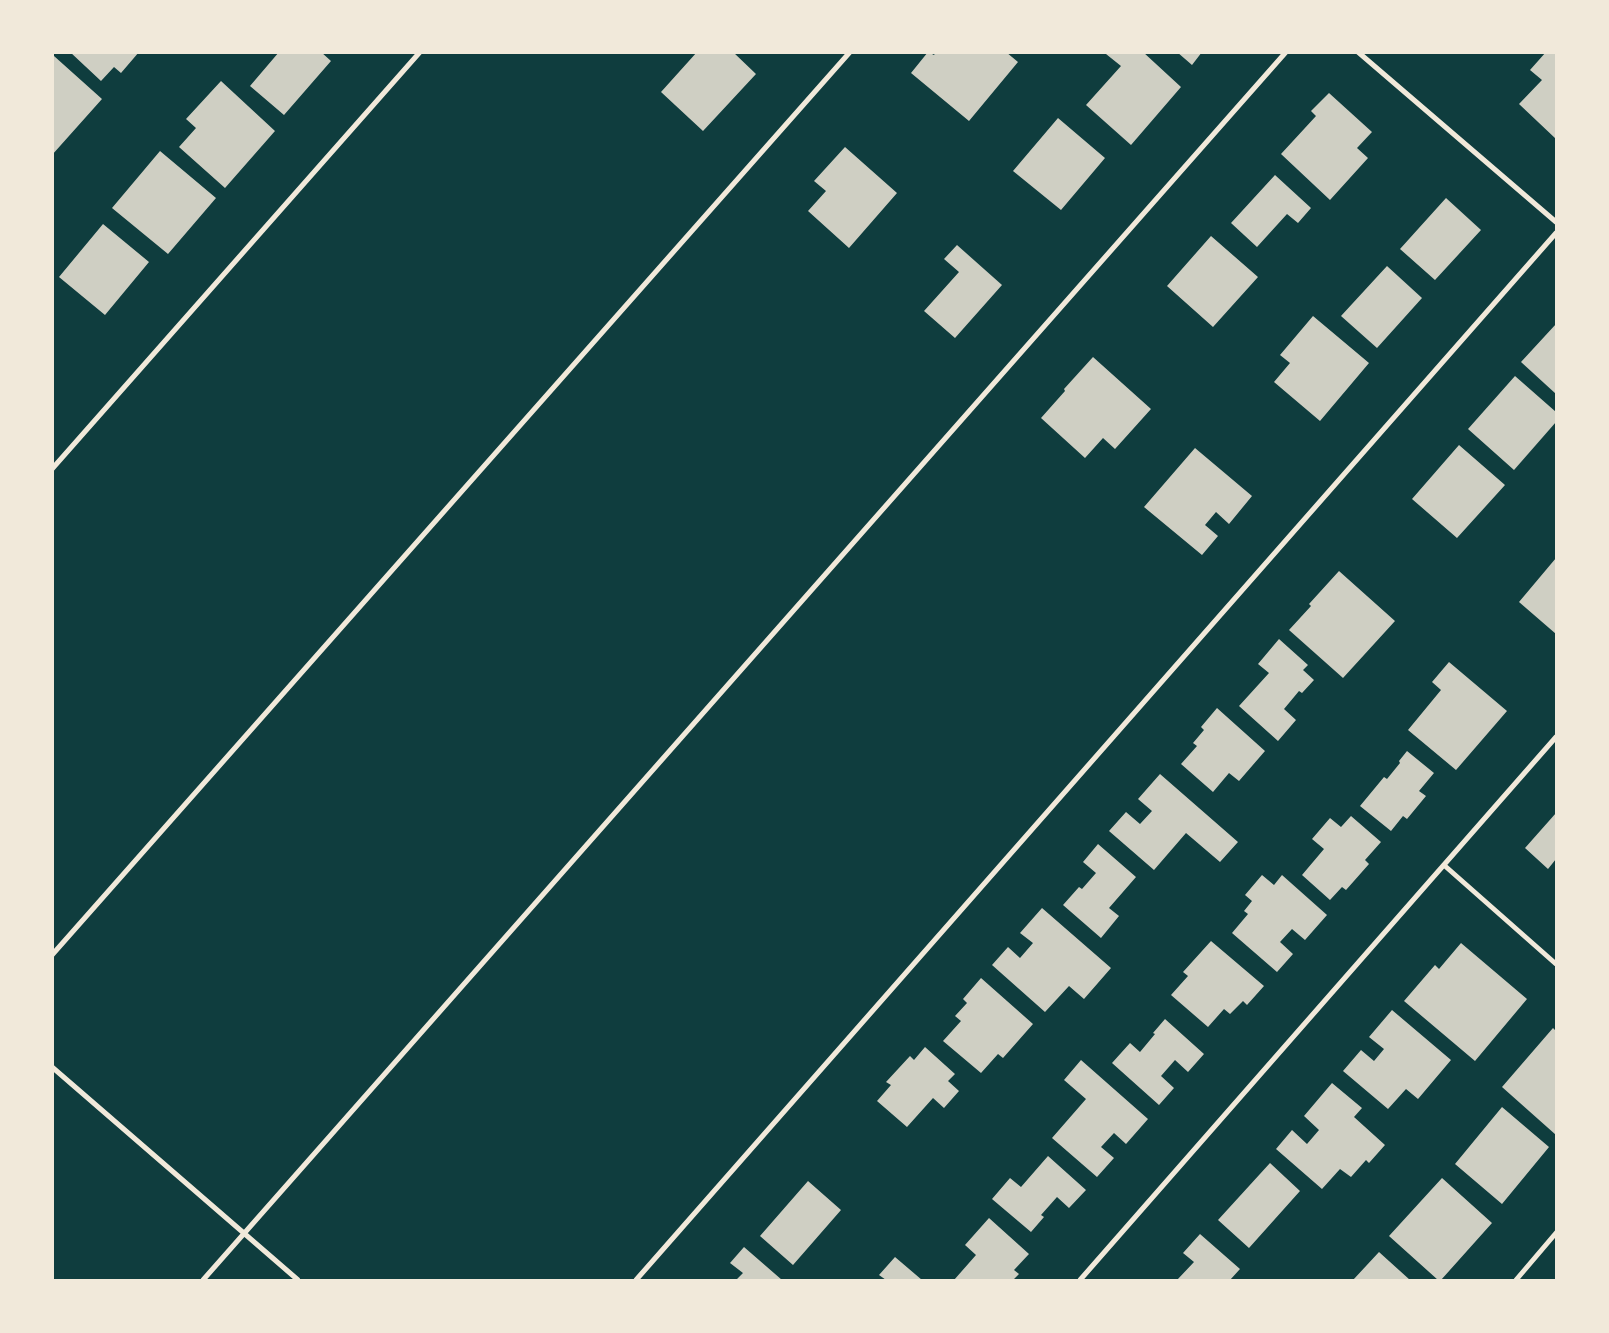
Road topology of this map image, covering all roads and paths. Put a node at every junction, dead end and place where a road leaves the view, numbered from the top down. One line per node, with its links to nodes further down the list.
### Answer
1 (420, 52): 7 (street)
2 (850, 52): 10 (street)
3 (1286, 52): 13 (street)
4 (1358, 52): 5 (street)
5 (1556, 222)
6 (1556, 233): 17 (street)
7 (52, 469)
8 (1556, 737): 9 (street)
9 (1445, 866): 11 (street); 18 (street)
10 (52, 955)
11 (1556, 964)
12 (52, 1067): 13 (street)
13 (244, 1233): 15 (street); 16 (street)
14 (1556, 1233): 19 (street)
15 (203, 1280)
16 (298, 1280)
17 (636, 1280)
18 (1080, 1280)
19 (1516, 1280)

